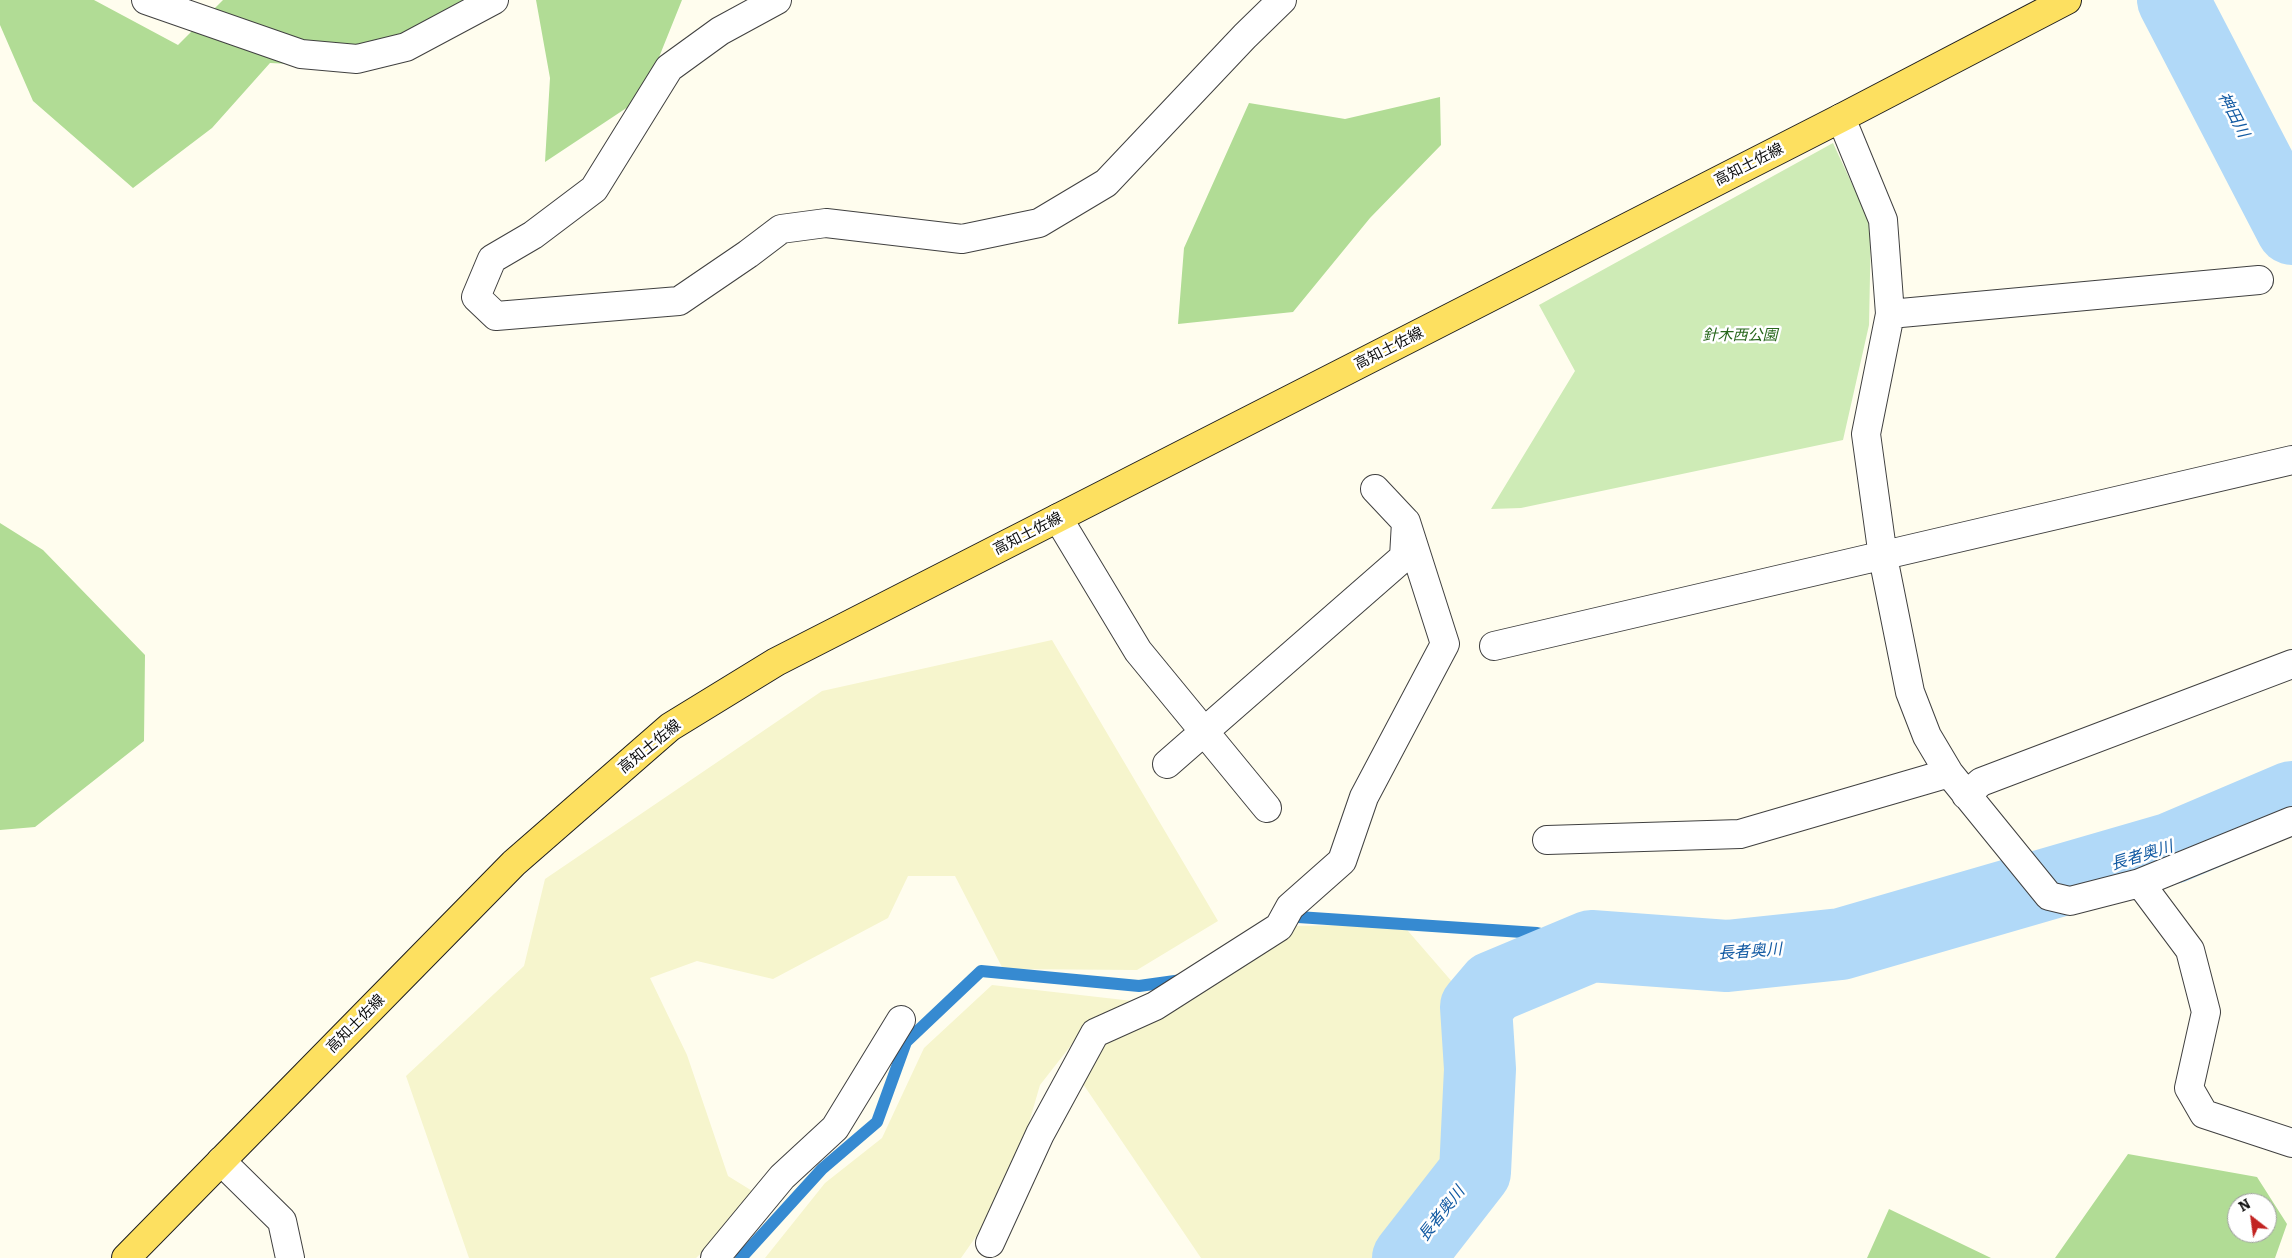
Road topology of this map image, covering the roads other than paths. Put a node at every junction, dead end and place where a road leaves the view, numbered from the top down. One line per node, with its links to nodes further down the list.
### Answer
1 (146, 0): 2 (street)
2 (494, 0)
3 (777, 0): 4 (street)
4 (1282, 0)
5 (2051, 3): 6 (main road, 高知土佐線)
6 (1841, 118): 8 (street); 11 (main road, 高知土佐線)
7 (2259, 280): 8 (street)
8 (1890, 314): 13 (street)
9 (2292, 460): 13 (street)
10 (1375, 489): 12 (street)
11 (1058, 518): 16 (street); 26 (main road, 高知土佐線)
12 (1406, 522): 16 (street); 27 (street)
13 (1883, 557): 14 (street); 18 (street)
14 (1494, 646)
15 (2292, 664): 19 (street)
16 (1204, 732): 17 (street); 20 (street)
17 (1167, 764)
18 (1949, 774): 19 (street); 22 (street)
19 (1966, 795): 23 (street)
20 (1267, 808)
21 (2292, 821): 23 (street)
22 (1547, 840)
23 (2140, 883): 25 (street)
24 (901, 1020): 30 (street)
25 (2292, 1143)
26 (221, 1161): 28 (main road, 高知土佐線); 29 (street)
27 (990, 1243)
28 (126, 1258)
29 (290, 1258)
30 (715, 1258)

